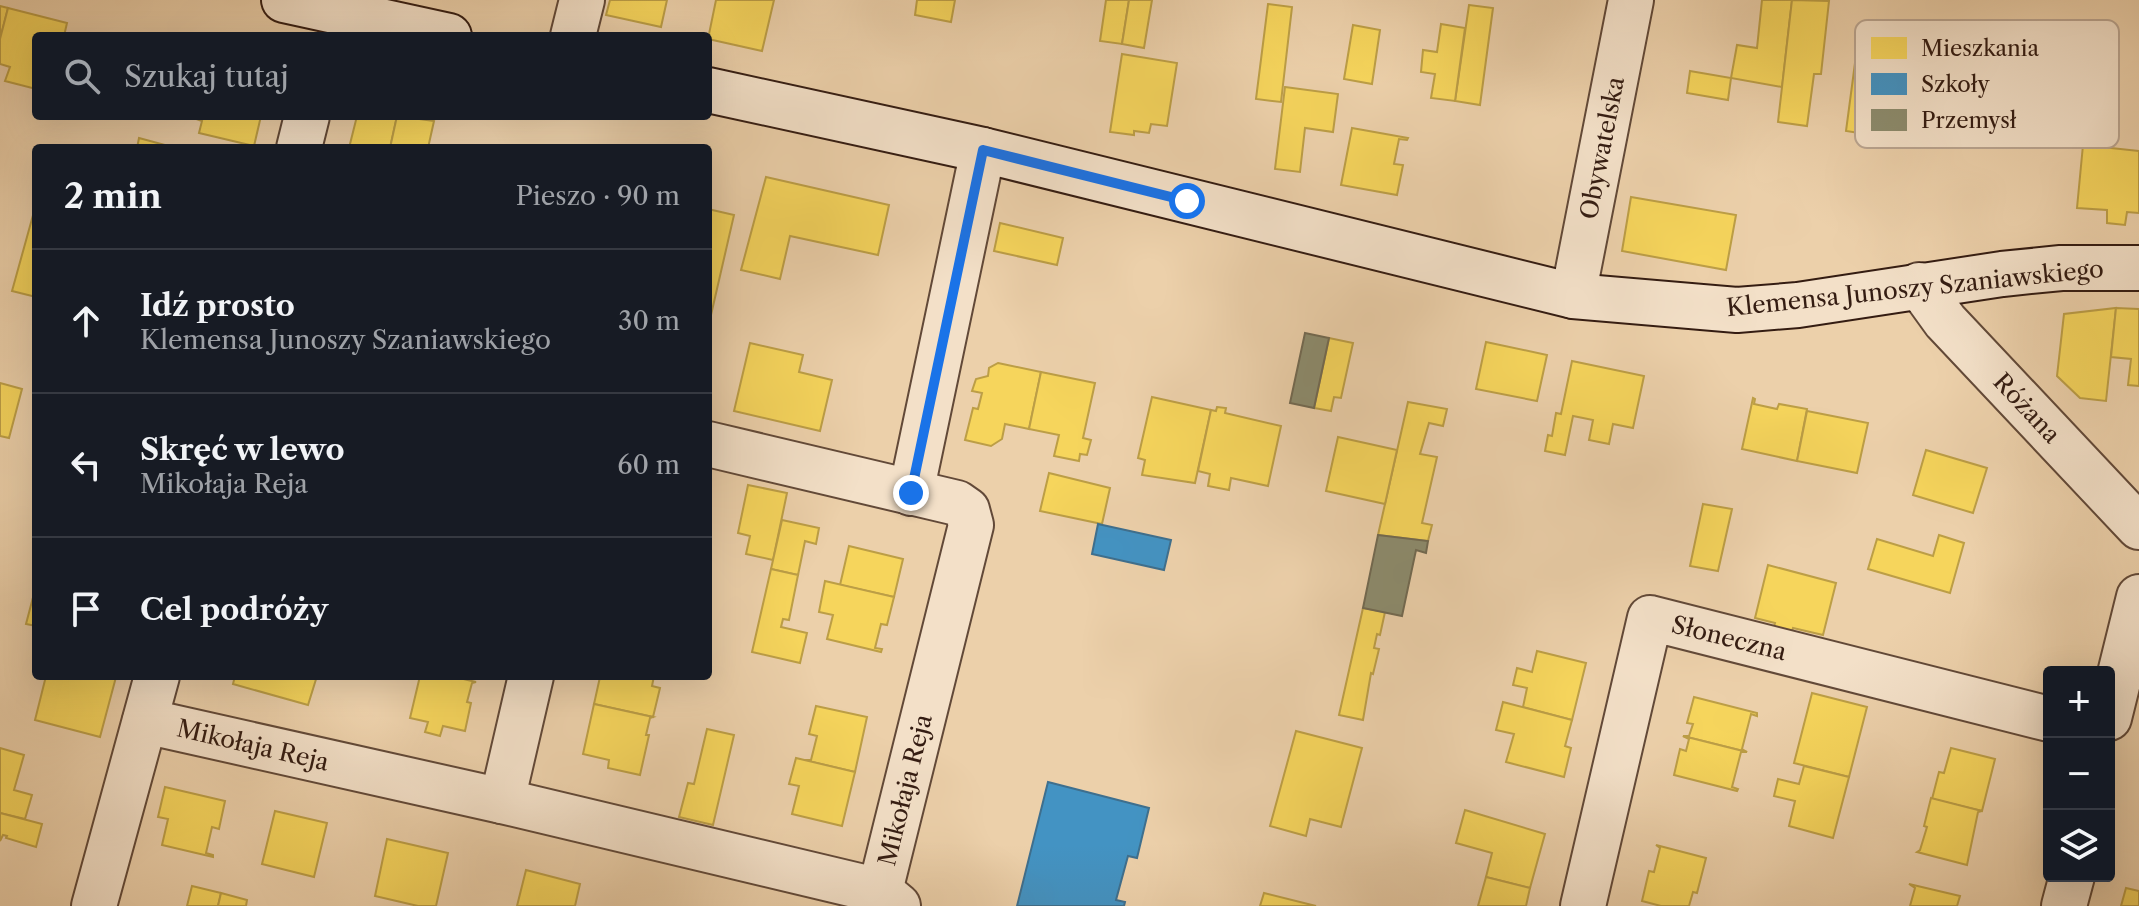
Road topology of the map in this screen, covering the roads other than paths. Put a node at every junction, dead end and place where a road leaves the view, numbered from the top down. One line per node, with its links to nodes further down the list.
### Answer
1 (284, 0): 4 (street)
2 (582, 0): 6 (street)
3 (1631, 0): 13 (street, Obywatelska)
4 (331, 24): 5 (street)
5 (410, 32)
6 (574, 32)
7 (712, 91): 10 (street, Klemensa Junoszy Szaniawskiego)
8 (306, 120): 9 (street)
9 (300, 144)
10 (983, 150): 13 (street, Klemensa Junoszy Szaniawskiego); 15 (street)
11 (2139, 268): 12 (street, Klemensa Junoszy Szaniawskiego)
12 (1919, 285): 13 (street, Klemensa Junoszy Szaniawskiego); 16 (street, Różana)
13 (1573, 296)
14 (712, 445): 15 (street, Mikołaja Reja)
15 (911, 493): 25 (street, Mikołaja Reja)
16 (2139, 527)
17 (2139, 597): 20 (street)
18 (156, 680): 22 (street)
19 (530, 680): 23 (street)
20 (2115, 694)
21 (2043, 717): 27 (street, Słoneczna)
22 (145, 721): 23 (street, Mikołaja Reja); 26 (street)
23 (502, 801): 25 (street, Mikołaja Reja)
24 (2070, 882): 28 (street)
25 (889, 898)
26 (94, 906)
27 (1583, 906)
28 (2064, 906)

